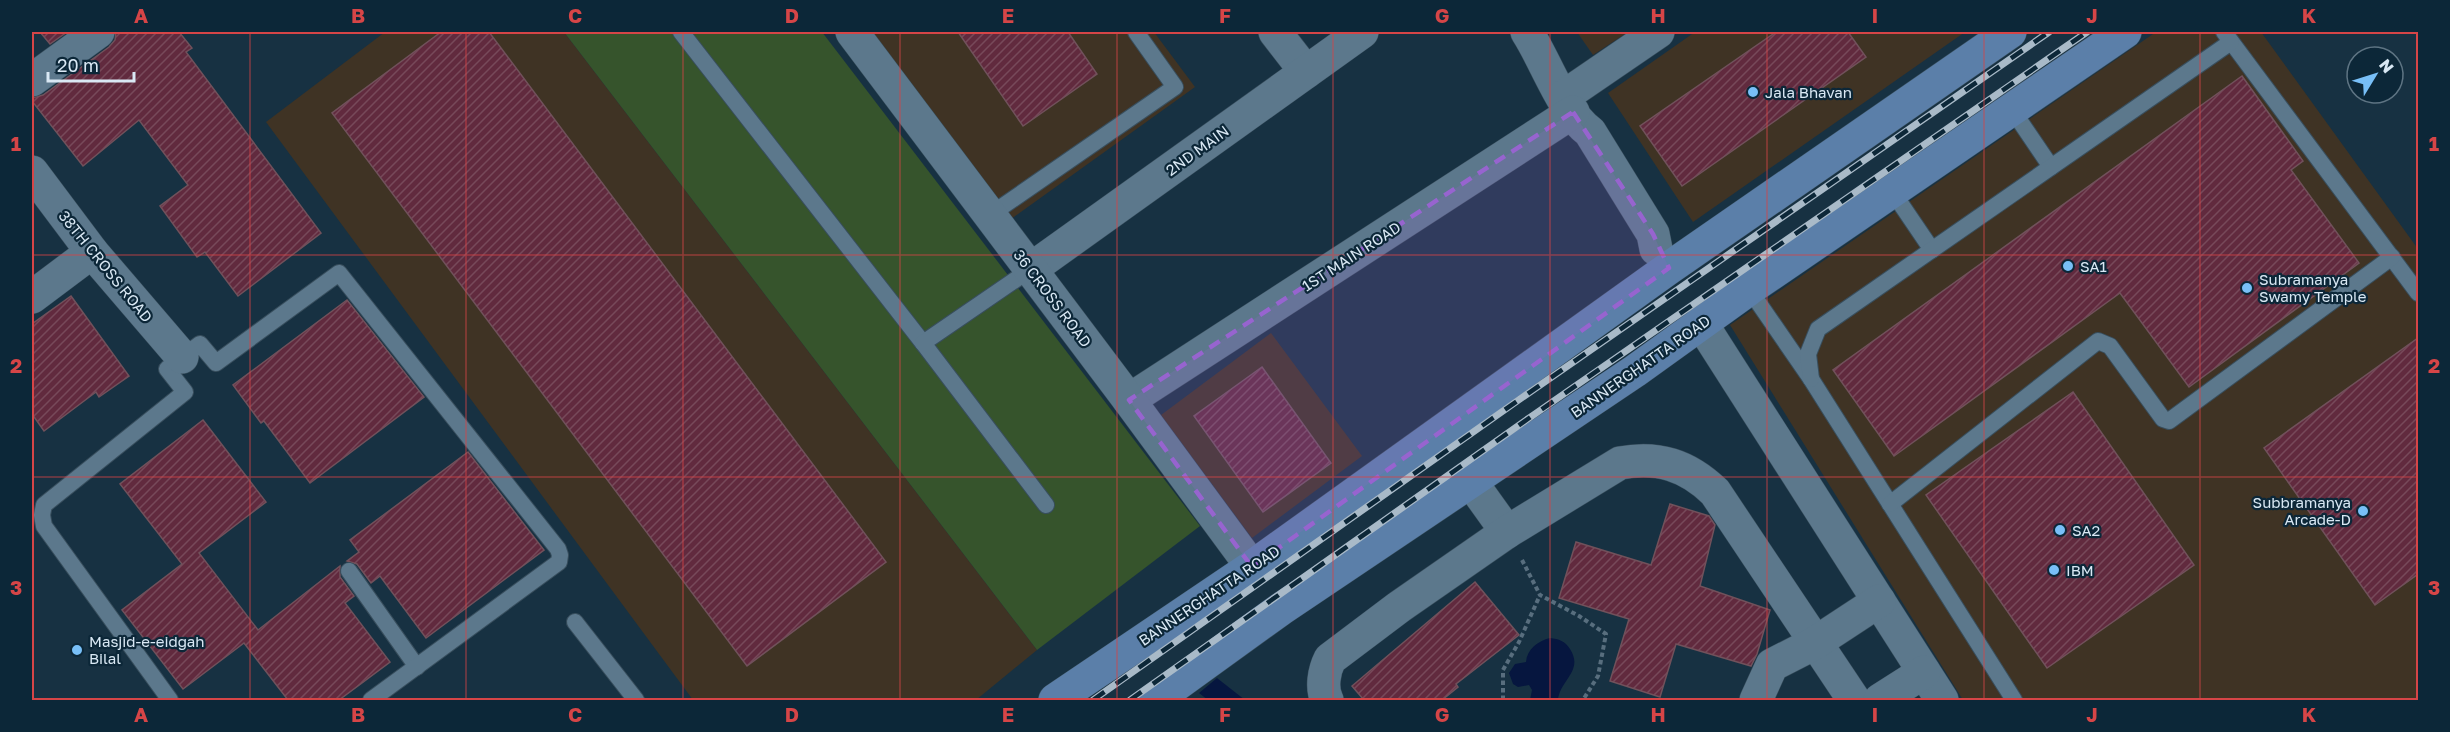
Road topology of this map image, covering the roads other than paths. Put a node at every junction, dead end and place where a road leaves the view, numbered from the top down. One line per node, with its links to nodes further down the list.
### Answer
1 (98, 32): 14 (street)
2 (681, 32): 30 (lane)
3 (852, 32): 20 (street, 36 CROSS ROAD)
4 (1136, 32): 20 (lane)
5 (1275, 32): 13 (street)
6 (1362, 32): 13 (street, 2ND MAIN)
7 (1516, 32): 15 (street)
8 (1527, 32): 15 (street)
9 (1658, 32): 15 (street, 1ST MAIN ROAD)
10 (2010, 32): 24 (main road, BANNERGHATTA ROAD)
11 (2125, 32): 16 (main road, BANNERGHATTA ROAD)
12 (2228, 37): 17 (lane); 23 (lane)
13 (1306, 72): 25 (street, 2ND MAIN)
14 (32, 80)
15 (1567, 104): 24 (street); 33 (street, 1ST MAIN ROAD)
16 (2011, 108): 17 (lane); 19 (main road, BANNERGHATTA ROAD)
17 (2051, 167): 21 (lane)
18 (32, 172): 22 (street, 38TH CROSS ROAD)
19 (1892, 191): 21 (lane); 26 (main road, BANNERGHATTA ROAD)
20 (990, 215): 25 (street, 36 CROSS ROAD)
21 (1932, 250): 32 (lane)
22 (92, 252): 28 (street); 31 (street, 38TH CROSS ROAD)
23 (2392, 257): 27 (lane); 35 (lane)
24 (1663, 259): 38 (main road, BANNERGHATTA ROAD)
25 (1031, 269): 30 (lane); 33 (street, 36 CROSS ROAD)
26 (1749, 289): 29 (main road, BANNERGHATTA ROAD); 32 (lane)
27 (2418, 292)
28 (32, 297)
29 (1701, 323): 34 (main road, BANNERGHATTA ROAD); 40 (street)
30 (923, 343): 36 (lane)
31 (182, 357): 43 (lane); 45 (lane)
32 (1811, 379): 35 (lane)
33 (1129, 400): 38 (street, 36 CROSS ROAD)
34 (1471, 482): 37 (street); 49 (main road, BANNERGHATTA ROAD)
35 (1890, 504): 55 (lane)
36 (1046, 505)
37 (1507, 532): 42 (street); 50 (street)
38 (1252, 567): 48 (main road, BANNERGHATTA ROAD)
39 (349, 571): 43 (lane)
40 (1879, 601): 42 (street); 44 (street)
41 (575, 622): 47 (lane)
42 (1815, 643): 51 (street); 52 (street)
43 (417, 667): 46 (lane)
44 (1924, 672): 53 (street); 54 (street)
45 (170, 700)
46 (371, 700)
47 (636, 700)
48 (1055, 700)
49 (1155, 700)
50 (1327, 700)
51 (1756, 700)
52 (1854, 700)
53 (1880, 700)
54 (1942, 700)
55 (2014, 700)

